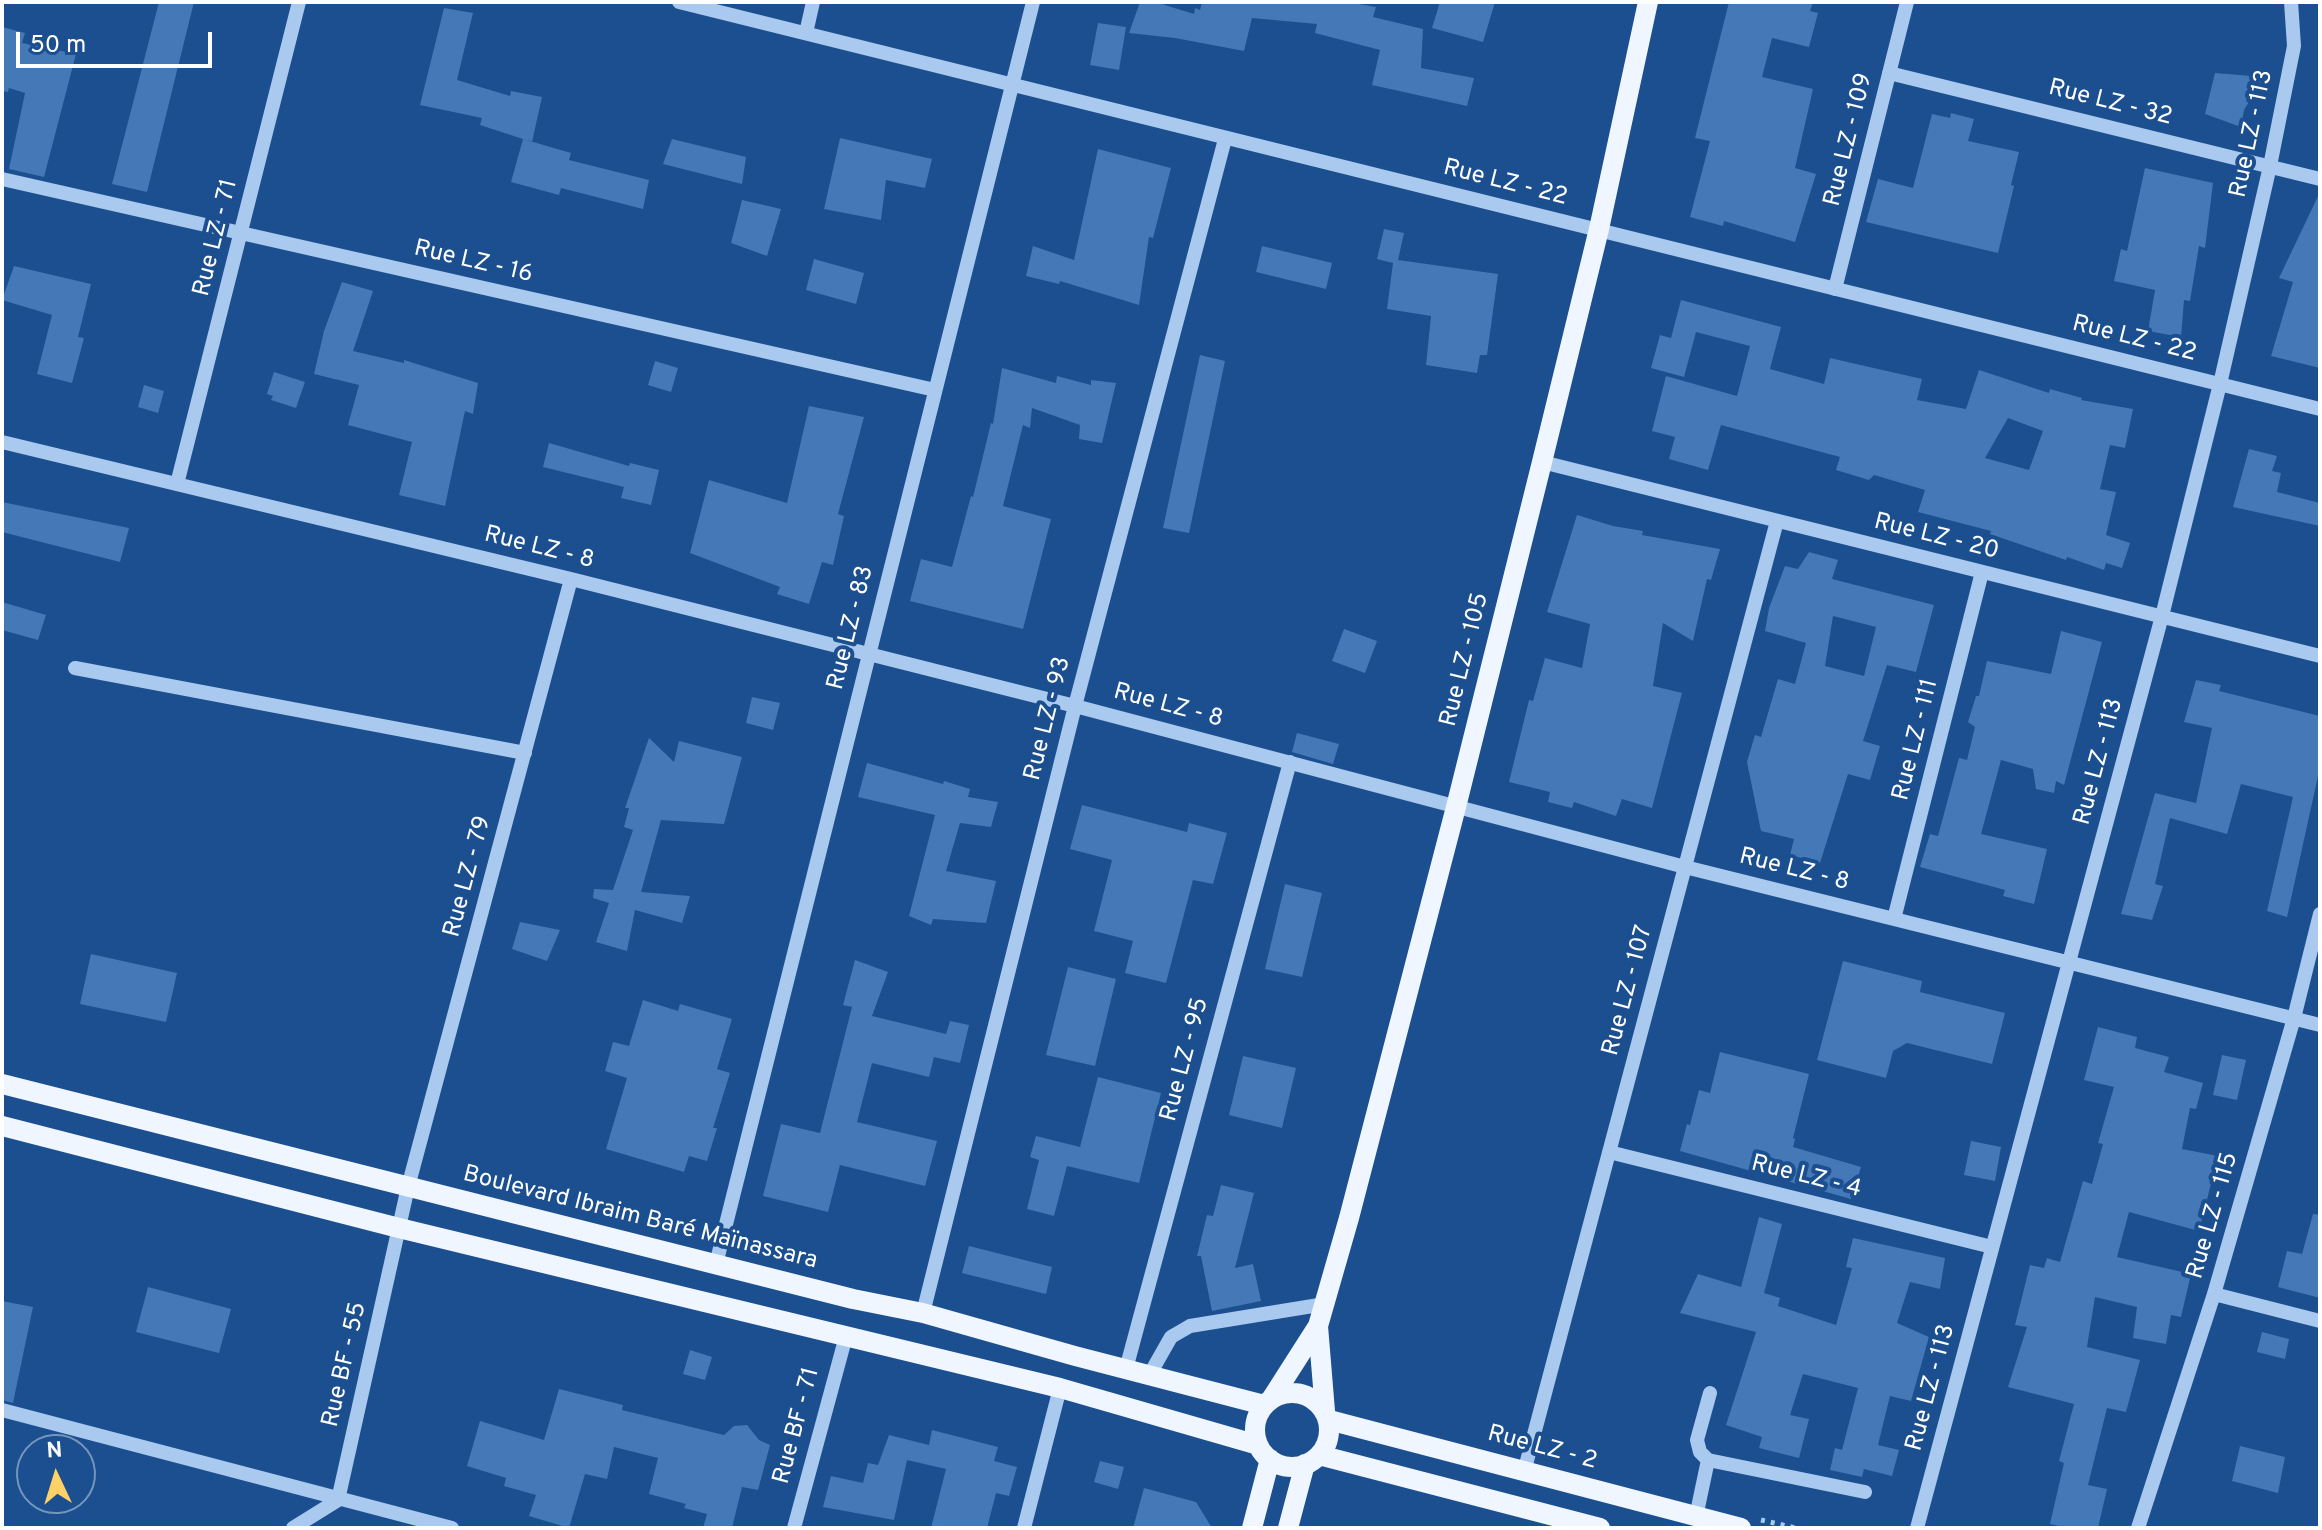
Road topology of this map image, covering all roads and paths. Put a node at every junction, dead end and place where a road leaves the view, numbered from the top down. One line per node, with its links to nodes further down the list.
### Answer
1 (299, 2): 16 (street, Rue LZ - 71)
2 (679, 2): 8 (street, Rue LZ - 22)
3 (813, 2): 8 (street)
4 (1033, 2): 10 (street, Rue LZ - 83)
5 (1648, 2): 15 (main road, Rue LZ - 105)
6 (1907, 2): 9 (street, Rue LZ - 109)
7 (2291, 2): 12 (street, Rue LZ - 113)
8 (806, 33): 10 (street, Rue LZ - 22)
9 (1889, 73): 12 (street, Rue LZ - 32); 17 (street, Rue LZ - 109)
10 (1012, 85): 11 (street, Rue LZ - 22); 19 (street, Rue LZ - 83)
11 (1225, 139): 15 (street, Rue LZ - 22); 31 (street, Rue LZ - 93)
12 (2270, 166): 14 (street, Rue LZ - 32); 18 (street, Rue LZ - 113)
13 (2, 179): 16 (street, Rue LZ - 16)
14 (2320, 179)
15 (1599, 229): 17 (street, Rue LZ - 22); 22 (main road, Rue LZ - 105)
16 (241, 233): 19 (street, Rue LZ - 16); 23 (street, Rue LZ - 71)
17 (1835, 289): 18 (street, Rue LZ - 22)
18 (2220, 384): 20 (street, Rue LZ - 22); 27 (street, Rue LZ - 113)
19 (935, 390): 28 (street, Rue LZ - 83)
20 (2320, 409)
21 (2, 442): 23 (street, Rue LZ - 8)
22 (1542, 462): 24 (street, Rue LZ - 20); 34 (main road, Rue LZ - 105)
23 (177, 484): 26 (street, Rue LZ - 8)
24 (1777, 521): 25 (street, Rue LZ - 20); 35 (street, Rue LZ - 107)
25 (1982, 572): 27 (street, Rue LZ - 20); 37 (street, Rue LZ - 111)
26 (571, 579): 28 (street, Rue LZ - 8); 32 (street, Rue LZ - 79)
27 (2162, 616): 29 (street, Rue LZ - 20); 38 (street, Rue LZ - 113)
28 (867, 655): 31 (street, Rue LZ - 8); 47 (street, Rue LZ - 83)
29 (2320, 656)
30 (75, 668): 32 (street)
31 (1075, 706): 33 (street, Rue LZ - 8); 50 (street, Rue LZ - 93)
32 (525, 753): 44 (street, Rue LZ - 79)
33 (1290, 762): 34 (street, Rue LZ - 8); 54 (street, Rue LZ - 95)
34 (1456, 807): 35 (street, Rue LZ - 8); 49 (main road, Rue LZ - 105)
35 (1685, 867): 37 (street, Rue LZ - 8); 43 (street, Rue LZ - 107)
36 (2320, 914): 39 (street, Rue LZ - 115)
37 (1894, 919): 38 (street, Rue LZ - 8)
38 (2069, 962): 39 (street, Rue LZ - 8); 46 (street, Rue LZ - 113)
39 (2294, 1018): 40 (street, Rue LZ - 8); 48 (street, Rue LZ - 115)
40 (2320, 1025)
41 (2, 1084): 44 (main road, Boulevard Ibraim Baré Maïnassara)
42 (2, 1126): 45 (main road)
43 (1609, 1152): 46 (street, Rue LZ - 4); 64 (street, Rue LZ - 107)
44 (408, 1187): 45 (street, Rue BF - 55); 47 (main road, Boulevard Ibraim Baré Maïnassara)
45 (399, 1228): 53 (main road); 66 (street, Rue BF - 55)
46 (1992, 1247): 76 (street, Rue LZ - 113)
47 (716, 1264): 50 (main road, Boulevard Ibraim Baré Maïnassara)
48 (2214, 1294): 51 (street); 77 (street, Rue LZ - 115)
49 (1325, 1304): 52 (main road, Rue LZ - 105); 55 (street)
50 (923, 1313): 54 (main road, Boulevard Ibraim Baré Maïnassara)
51 (2320, 1321)
52 (1318, 1326): 58 (main road, Rue LZ - 105); 60 (main road, Rue LZ - 105)
53 (846, 1336): 56 (main road); 70 (street, Rue BF - 71)
54 (1126, 1369): 55 (main road, Boulevard Ibraim Baré Maïnassara)
55 (1150, 1374): 58 (main road, Boulevard Ibraim Baré Maïnassara)
56 (1060, 1388): 61 (main road); 71 (street)
57 (1710, 1393): 63 (street)
58 (1268, 1402): 60 (main road); 61 (main road)
59 (2, 1410): 66 (street)
60 (1327, 1416): 62 (main road); 64 (main road, Rue LZ - 2)
61 (1264, 1452): 62 (main road); 72 (main road)
62 (1312, 1460): 73 (main road); 74 (main road)
63 (1708, 1460): 65 (street); 67 (street)
64 (1524, 1472): 67 (main road, Rue LZ - 2)
65 (1865, 1492)
66 (338, 1500): 68 (street); 69 (street)
67 (1696, 1517): 75 (main road, Rue LZ - 2)
68 (293, 1528)
69 (452, 1528)
70 (794, 1528)
71 (1024, 1528)
72 (1252, 1528)
73 (1288, 1528)
74 (1600, 1528)
75 (1741, 1528)
76 (1917, 1528)
77 (2138, 1528)

